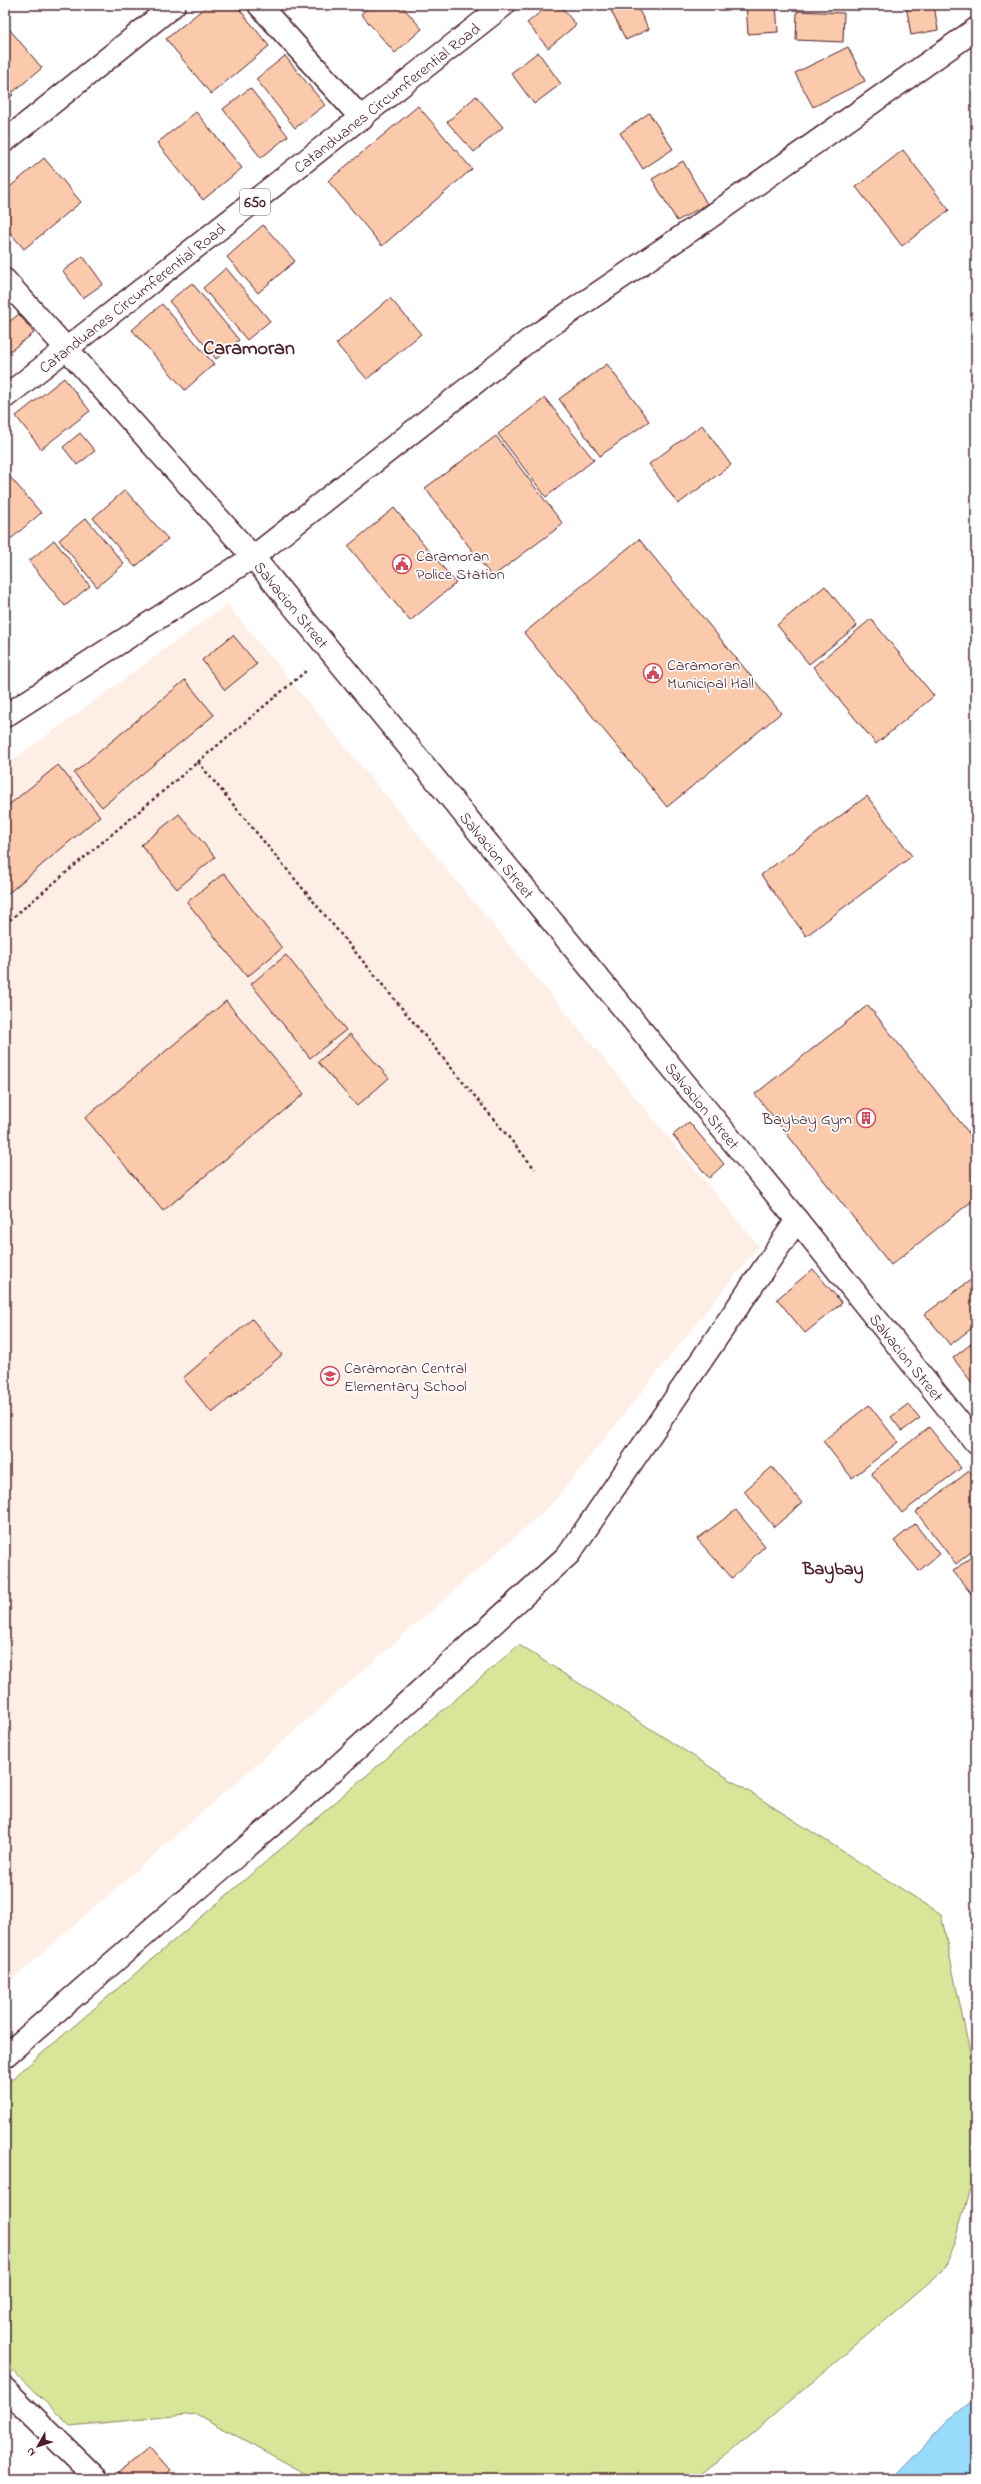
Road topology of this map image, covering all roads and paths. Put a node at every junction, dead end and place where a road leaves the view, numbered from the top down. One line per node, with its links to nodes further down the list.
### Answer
1 (174, 5): 6 (street)
2 (259, 5): 5 (street)
3 (504, 5): 5 (street, Catanduanes Circumferential Road / 650)
4 (976, 29): 10 (street)
5 (362, 119): 8 (street, Catanduanes Circumferential Road / 650)
6 (5, 141)
7 (5, 280): 8 (street, Salvacion Street)
8 (66, 348): 9 (street, Catanduanes Circumferential Road / 650); 10 (street, Salvacion Street)
9 (5, 397)
10 (253, 557): 11 (street, Salvacion Street); 12 (street)
11 (330, 650): 13 (path); 16 (street, Salvacion Street)
12 (5, 716)
13 (198, 762): 14 (path); 15 (path)
14 (5, 924)
15 (535, 1169)
16 (797, 1220): 17 (street, Salvacion Street); 18 (street)
17 (976, 1443)
18 (5, 2056)
19 (5, 2389): 20 (street)
20 (97, 2479)

